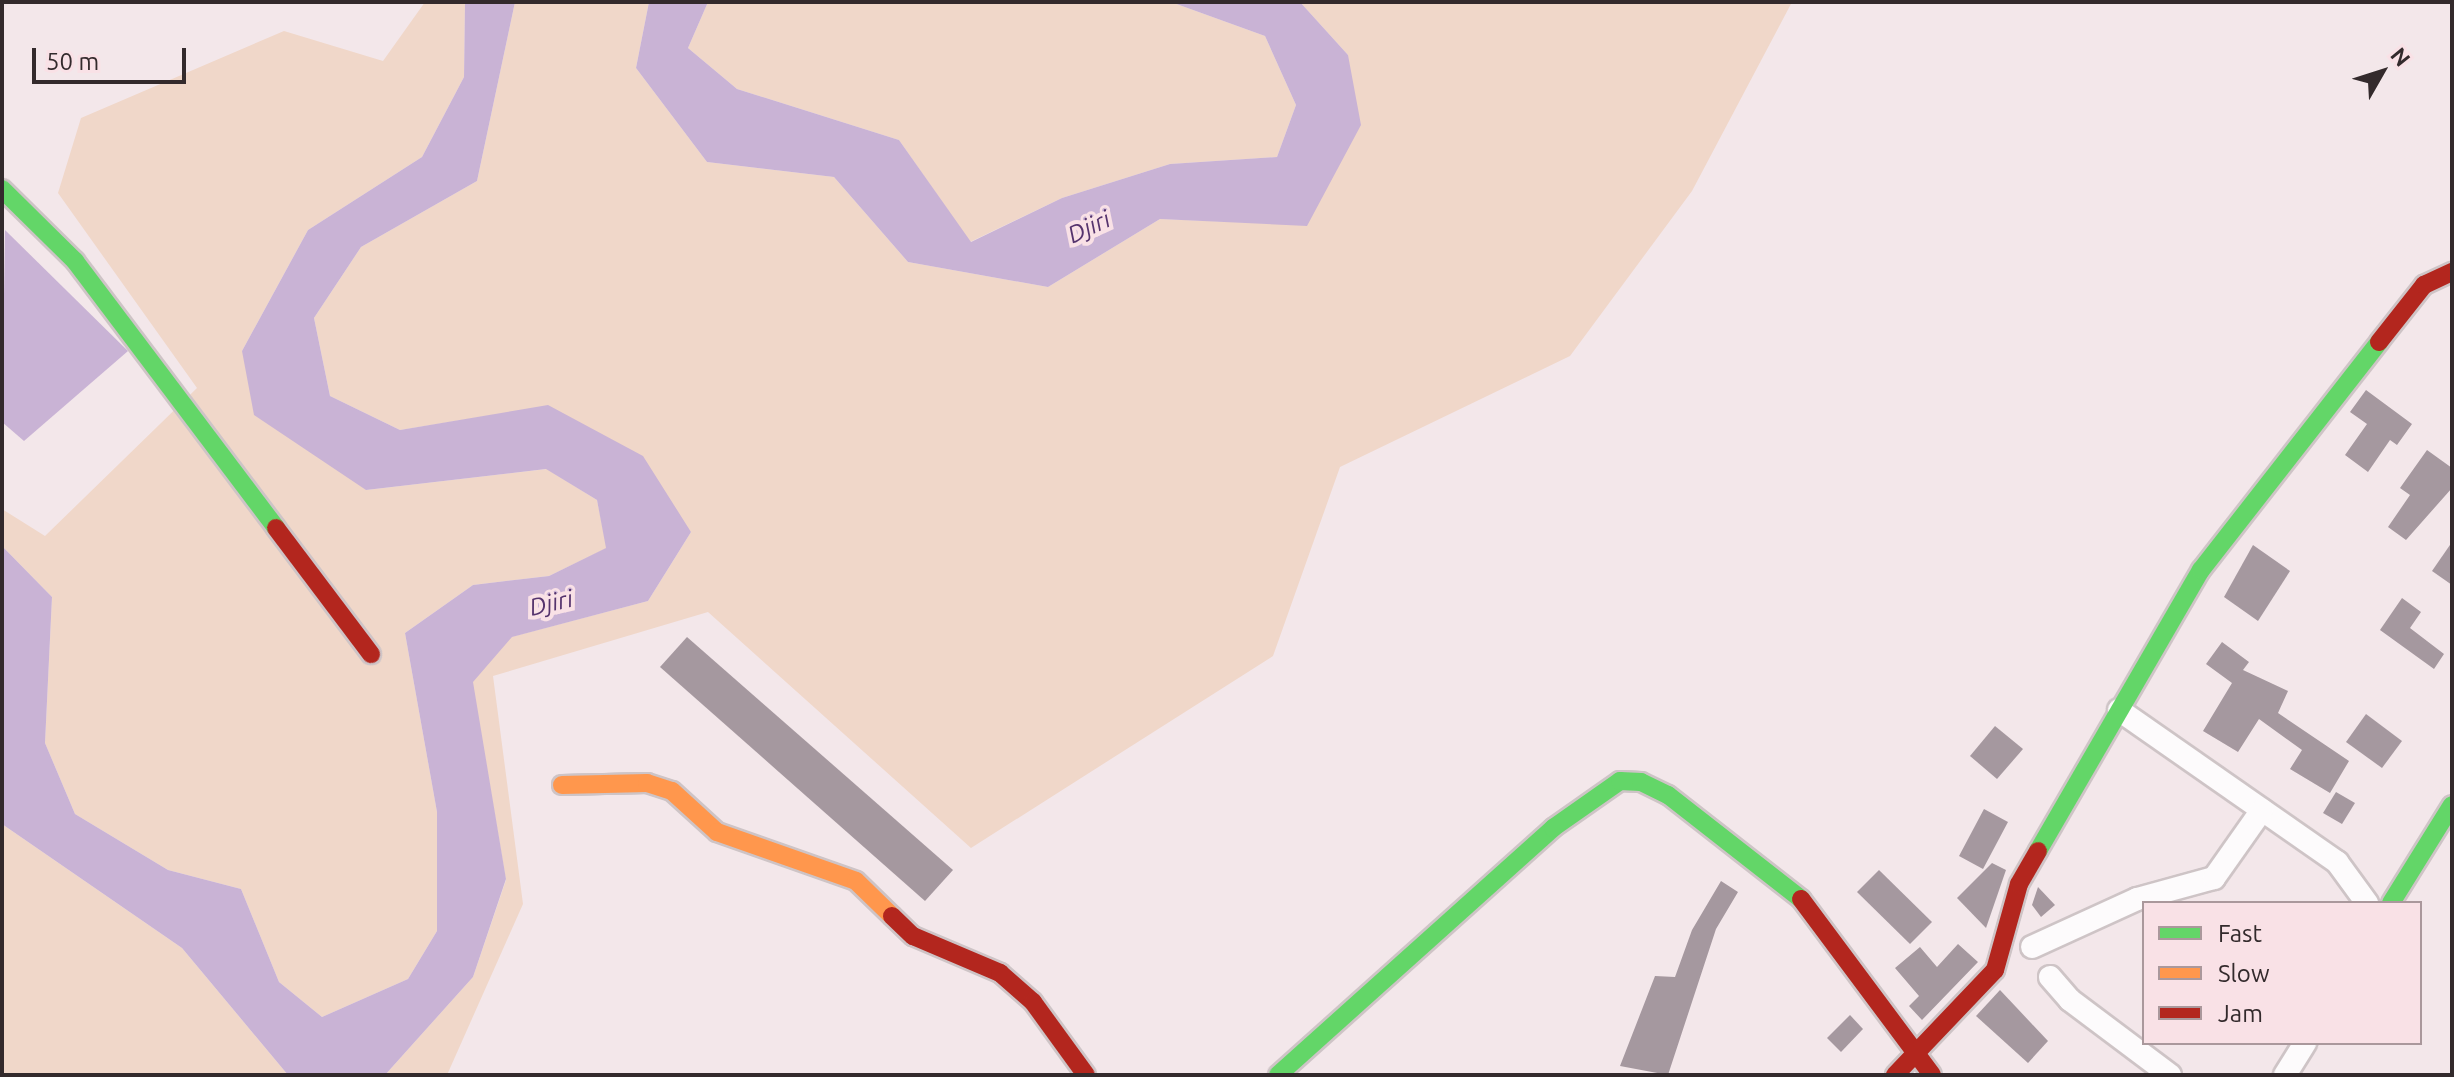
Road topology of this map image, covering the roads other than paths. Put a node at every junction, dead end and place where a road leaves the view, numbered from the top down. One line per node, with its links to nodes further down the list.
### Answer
1 (2, 189): 3 (street)
2 (2452, 272): 4 (street)
3 (371, 654)
4 (2119, 710): 7 (street); 13 (street)
5 (562, 785): 14 (street)
6 (2452, 805): 9 (street)
7 (2262, 810): 8 (street); 10 (street)
8 (2366, 901)
9 (2392, 901)
10 (2032, 947)
11 (2050, 977): 18 (street)
12 (2304, 1045): 19 (street)
13 (1916, 1051): 15 (street); 16 (street); 17 (street)
14 (1086, 1075)
15 (1278, 1075)
16 (1895, 1075)
17 (1932, 1075)
18 (2170, 1075)
19 (2285, 1075)

